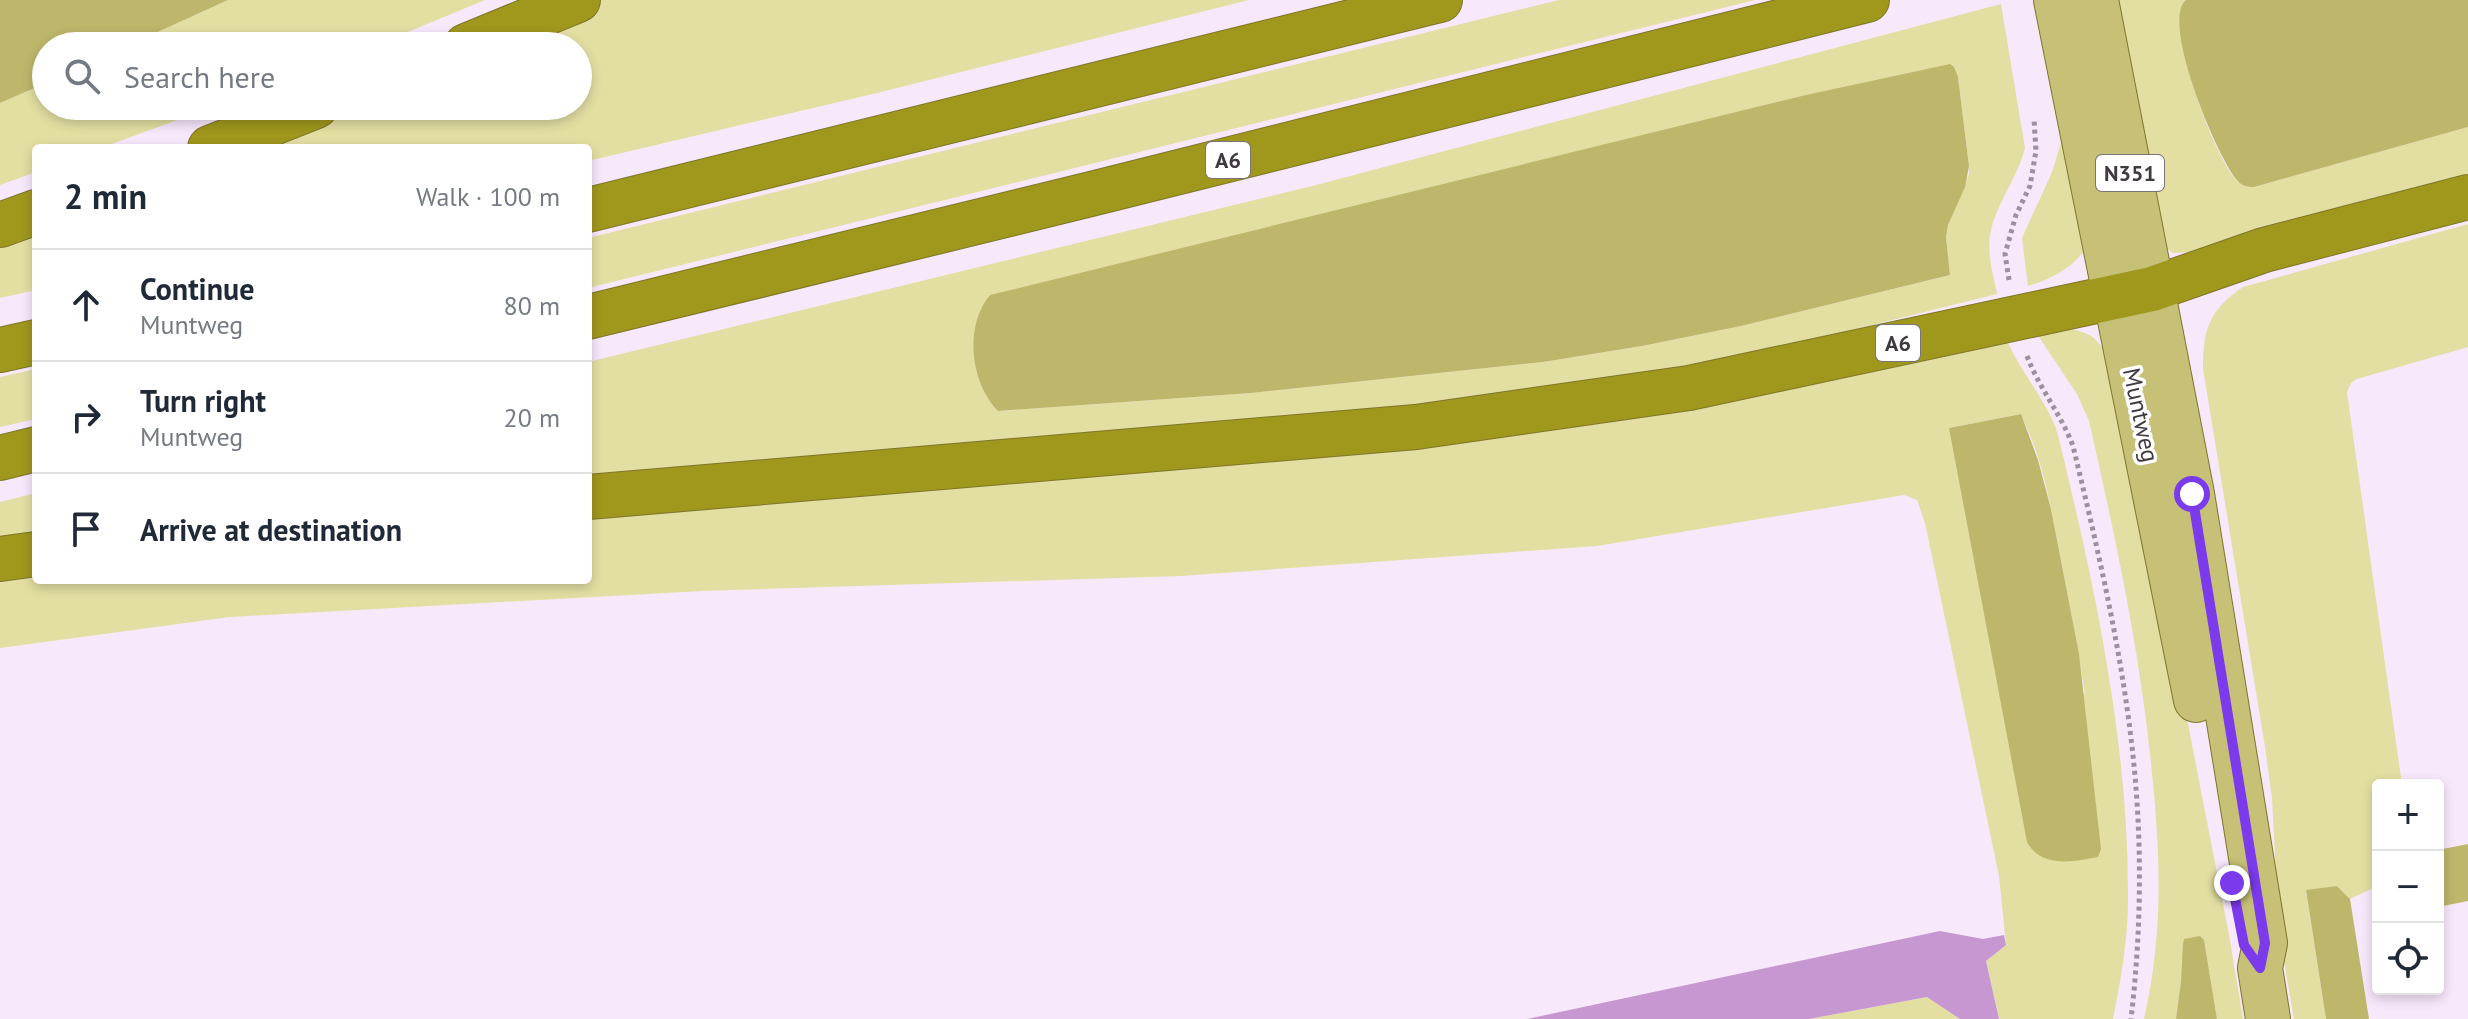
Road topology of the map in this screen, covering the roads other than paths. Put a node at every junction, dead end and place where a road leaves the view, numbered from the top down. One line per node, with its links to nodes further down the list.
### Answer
1 (578, 0): 6 (highway)
2 (1440, 0): 11 (highway)
3 (1867, 0): 15 (highway, A6)
4 (2056, 0): 7 (main road, Muntweg / N351)
5 (2096, 0): 7 (main road, Muntweg / N351)
6 (500, 32)
7 (2089, 62): 14 (main road, Muntweg / N351)
8 (281, 120): 9 (highway)
9 (220, 144)
10 (2468, 197): 14 (highway, A6)
11 (592, 209)
12 (32, 213): 13 (highway)
13 (0, 225)
14 (2134, 293): 20 (highway, A6); 23 (main road, Muntweg / N351)
15 (592, 316)
16 (32, 343): 17 (highway)
17 (0, 350)
18 (32, 450): 19 (highway)
19 (0, 458)
20 (592, 497)
21 (32, 555): 22 (highway)
22 (0, 559)
23 (2268, 1019)

